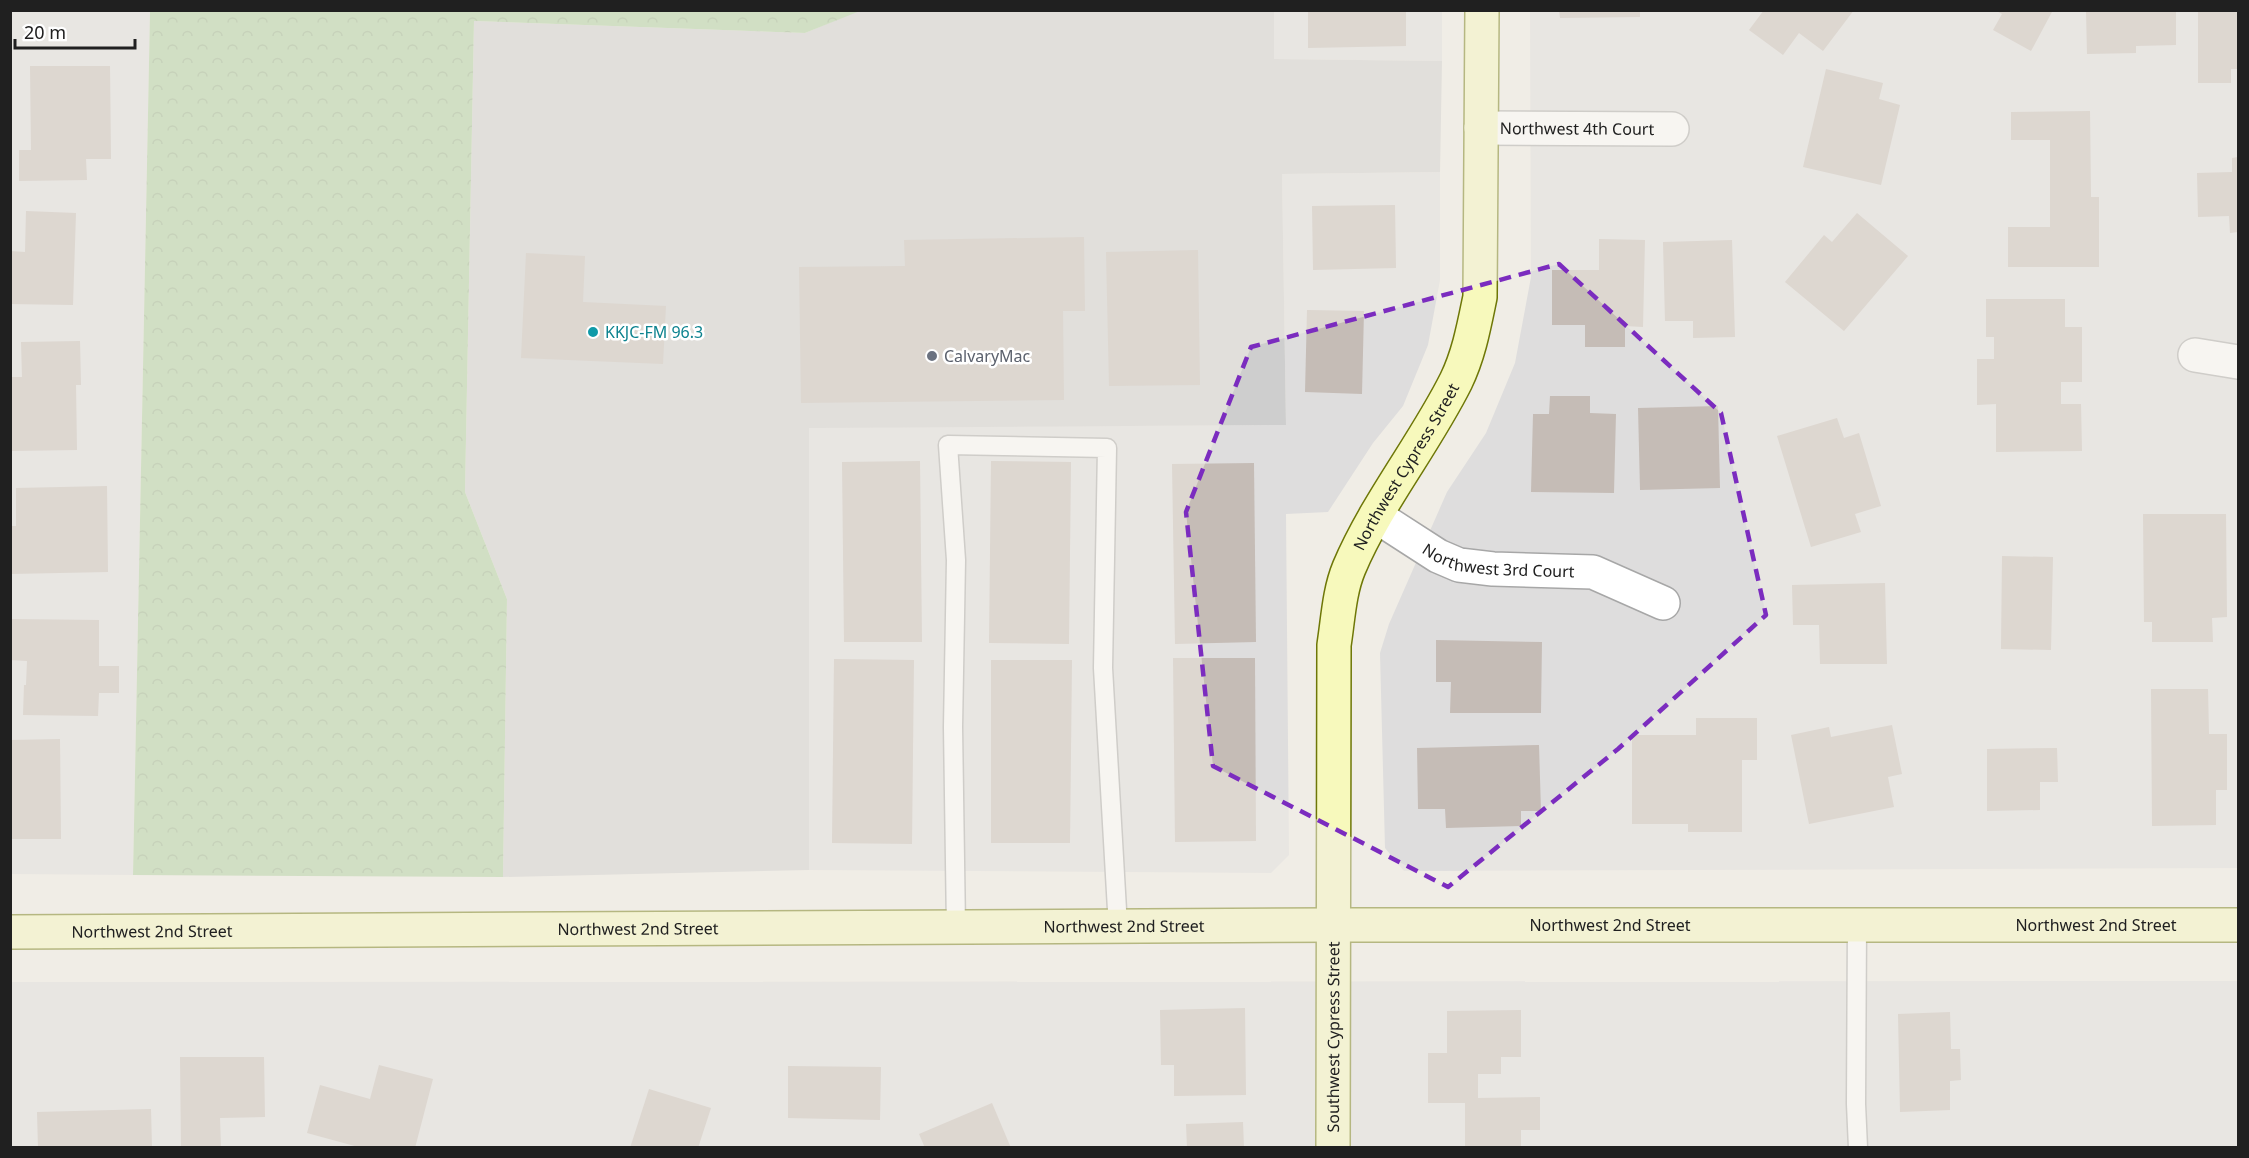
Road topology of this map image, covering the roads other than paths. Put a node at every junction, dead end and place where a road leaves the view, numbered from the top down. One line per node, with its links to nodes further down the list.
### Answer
1 (1482, 10): 2 (main road, Northwest Cypress Street)
2 (1481, 128): 3 (street, Northwest 4th Court); 6 (main road, Northwest Cypress Street)
3 (1672, 129)
4 (2195, 354): 5 (street)
5 (2238, 362)
6 (1376, 516): 7 (street, Northwest 3rd Court); 8 (main road, Northwest Cypress Street)
7 (1663, 603)
8 (1333, 926): 9 (main road, Northwest 2nd Street); 11 (main road, Northwest 2nd Street); 14 (main road, Southwest Cypress Street)
9 (1857, 926): 10 (main road, Northwest 2nd Street); 15 (lane)
10 (2238, 926)
11 (1118, 927): 12 (main road, Northwest 2nd Street); 12 (lane)
12 (956, 928): 13 (main road, Northwest 2nd Street)
13 (10, 932)
14 (1333, 1148)
15 (1858, 1148)

